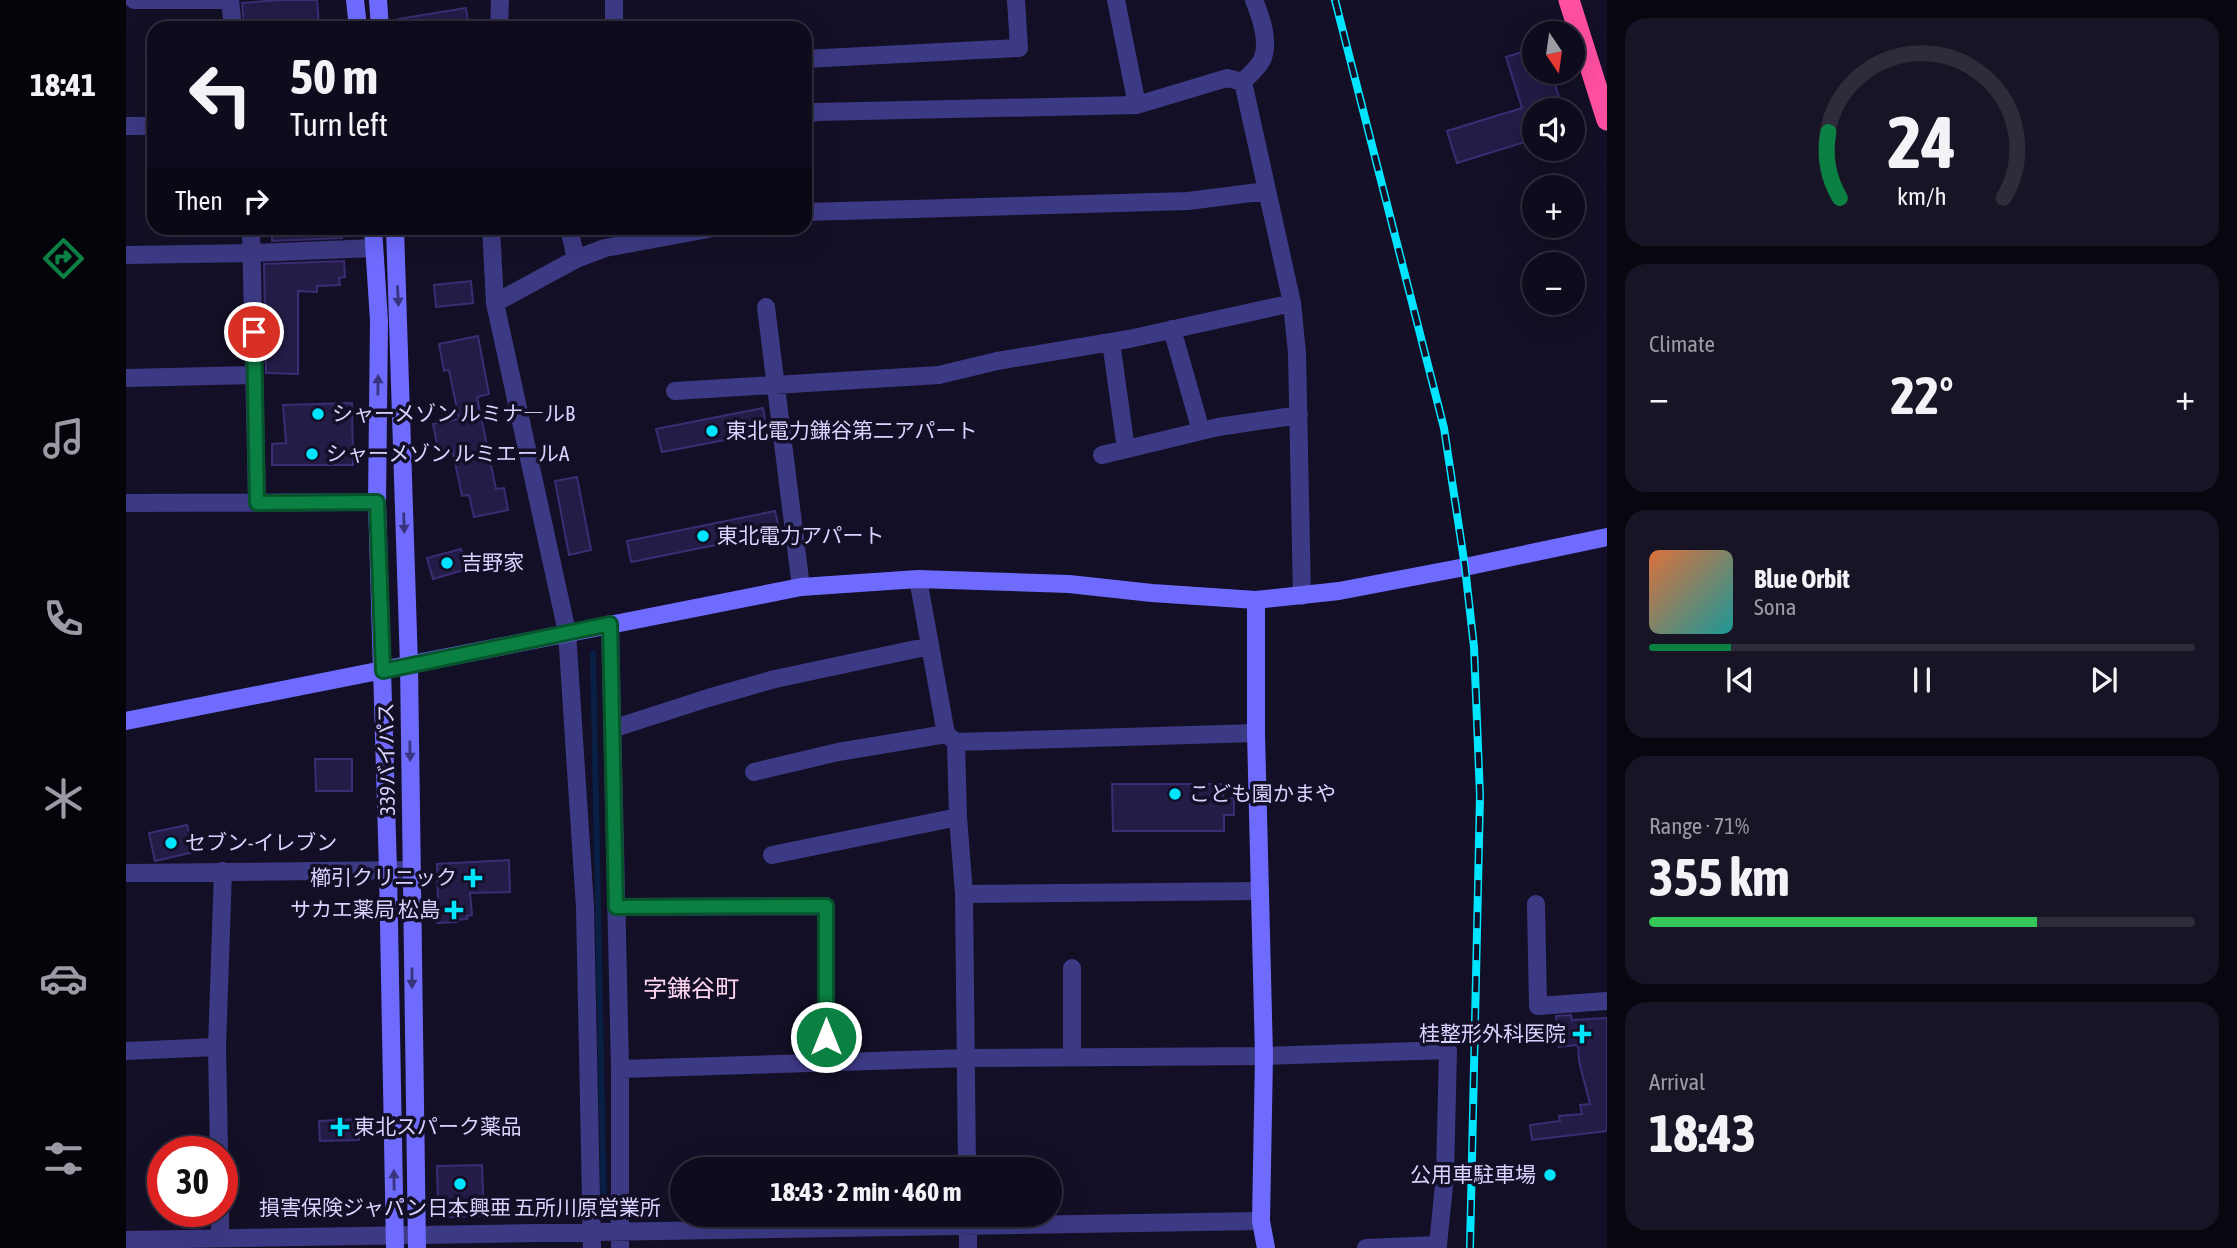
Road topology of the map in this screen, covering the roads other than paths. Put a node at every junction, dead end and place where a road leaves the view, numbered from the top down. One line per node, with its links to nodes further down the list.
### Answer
1 (134, 0): 2 (street)
2 (220, 0)
3 (230, 0): 12 (street)
4 (355, 0): 13 (street)
5 (378, 0): 14 (street)
6 (500, 0): 15 (street)
7 (614, 0): 16 (street)
8 (1016, 0): 17 (street)
9 (1116, 0): 19 (street)
10 (1254, 0): 18 (street)
11 (1569, 0): 21 (highway)
12 (232, 21)
13 (357, 21)
14 (380, 21)
15 (499, 21)
16 (614, 21)
17 (812, 59)
18 (1243, 82): 19 (street); 24 (street)
19 (1137, 105): 20 (street)
20 (812, 113)
21 (1607, 120)
22 (147, 125): 23 (street)
23 (126, 126)
24 (1267, 191): 25 (street); 37 (street)
25 (812, 212)
26 (252, 235): 33 (street)
27 (373, 235): 32 (street)
28 (395, 235): 60 (street, 339バイパス, one-way to 60)
29 (491, 235): 36 (street)
30 (571, 235): 35 (street)
31 (676, 235): 35 (street)
32 (374, 248): 33 (street); 49 (street, one-way to 32)
33 (253, 253): 34 (street); 41 (street)
34 (126, 255)
35 (576, 259): 36 (street)
36 (495, 303): 58 (street)
37 (1293, 303): 39 (street); 45 (street)
38 (766, 307): 43 (street)
39 (1172, 329): 40 (street); 46 (street)
40 (1111, 342): 43 (street); 47 (street)
41 (254, 375): 42 (street); 51 (street)
42 (126, 378)
43 (777, 385): 44 (street); 54 (street)
44 (675, 391)
45 (1299, 415): 46 (street); 55 (street)
46 (1201, 431): 47 (street)
47 (1126, 449): 48 (street)
48 (1102, 455)
49 (377, 502): 51 (street); 61 (street)
50 (126, 503): 51 (street)
51 (257, 503)
52 (1607, 537): 55 (street)
53 (918, 579): 54 (street); 56 (street); 59 (street)
54 (801, 587): 57 (street)
55 (1302, 596): 56 (street)
56 (1256, 600): 64 (street)
57 (610, 624): 58 (street); 63 (street)
58 (567, 632): 60 (street); 92 (street)
59 (930, 646): 63 (street); 65 (street)
60 (409, 666): 61 (street); 70 (street, 339バイパス, one-way to 70)
61 (383, 671): 62 (street); 69 (street)
62 (126, 721)
63 (612, 729): 76 (street)
64 (1256, 733): 65 (street); 73 (street)
65 (951, 738): 66 (street); 67 (street)
66 (754, 772)
67 (958, 817): 68 (street); 74 (street)
68 (772, 855)
69 (388, 870): 70 (street); 71 (street); 95 (street, one-way to 69)
70 (411, 870): 96 (street, 339バイパス, one-way to 96)
71 (223, 871): 72 (street); 79 (street)
72 (126, 873)
73 (1259, 891): 74 (street); 81 (street)
74 (964, 894): 83 (street)
75 (1536, 904): 78 (street)
76 (616, 907): 84 (street); 85 (street)
77 (1072, 968): 82 (street)
78 (1607, 1001)
79 (217, 1047): 80 (street); 86 (street)
80 (126, 1051)
81 (1264, 1056): 82 (street); 89 (street); 100 (street)
82 (1072, 1057): 83 (street)
83 (966, 1058): 84 (street); 87 (street)
84 (826, 1063): 85 (street)
85 (620, 1069): 93 (street)
86 (219, 1136)
87 (967, 1157)
88 (1062, 1220): 89 (street)
89 (1261, 1221): 99 (street)
90 (829, 1227): 93 (street)
91 (968, 1227): 98 (street)
92 (592, 1239): 93 (street); 96 (street)
93 (620, 1239)
94 (126, 1240): 97 (street)
95 (395, 1242): 96 (street); 97 (street)
96 (417, 1242)
97 (220, 1243)
98 (968, 1248)
99 (1266, 1248)
100 (1366, 1248)

